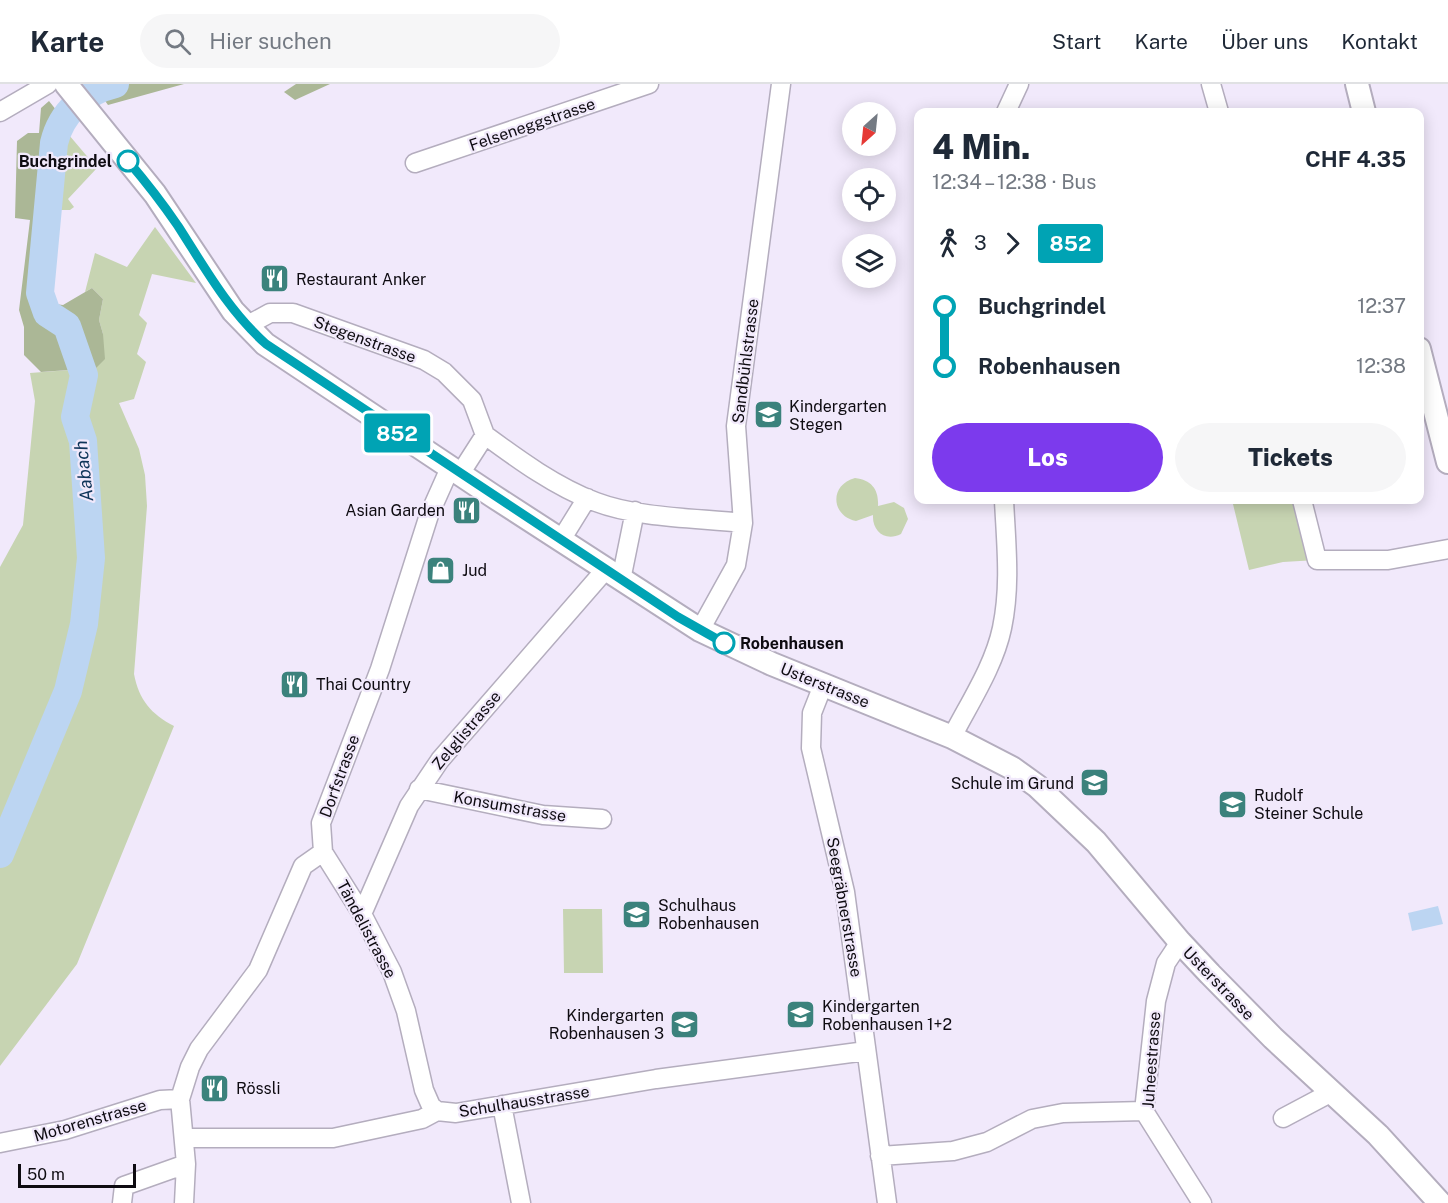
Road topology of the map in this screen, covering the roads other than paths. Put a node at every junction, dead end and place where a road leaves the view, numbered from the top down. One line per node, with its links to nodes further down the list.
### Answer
1 (48, 84): 11 (street)
2 (649, 84): 12 (street, Felseneggstrasse)
3 (781, 84): 22 (street, Sandbühlstrasse)
4 (1019, 84): 8 (street)
5 (1211, 84): 9 (street)
6 (1357, 84): 10 (main road)
7 (69, 88): 13 (main road, Usterstrasse)
8 (1008, 108)
9 (1218, 108)
10 (1363, 108)
11 (0, 112)
12 (415, 163)
13 (246, 326): 15 (street, Stegenstrasse); 17 (main road, Usterstrasse)
14 (1424, 368): 16 (main road)
15 (485, 435): 17 (street); 18 (street)
16 (1448, 462)
17 (455, 471): 23 (main road, Usterstrasse); 31 (street, Dorfstrasse)
18 (587, 498): 21 (street); 23 (street)
19 (1004, 504): 28 (street)
20 (1303, 504): 24 (street)
21 (635, 511): 22 (street); 25 (street)
22 (743, 523): 26 (street, Sandbühlstrasse)
23 (561, 540): 25 (main road, Usterstrasse)
24 (1448, 549)
25 (614, 575): 26 (main road, Usterstrasse); 29 (street, Zelglistrasse)
26 (700, 630): 27 (main road, Usterstrasse)
27 (823, 685): 28 (main road, Usterstrasse); 34 (street, Seegräbnerstrasse)
28 (952, 737): 33 (main road, Usterstrasse)
29 (419, 789): 30 (street, Konsumstrasse); 32 (street, Zelglistrasse)
30 (602, 819)
31 (323, 852): 32 (street, Tändelistrasse); 36 (street)
32 (362, 914): 38 (street, Tändelistrasse)
33 (1180, 942): 35 (main road, Usterstrasse); 39 (street, Juheestrasse)
34 (866, 1050): 37 (street, Schulhausstrasse); 43 (street, Seegräbnerstrasse)
35 (1332, 1092): 40 (street); 50 (main road, Usterstrasse)
36 (180, 1099): 41 (street); 42 (street, Motorenstrasse)
37 (502, 1105): 38 (street, Schulhausstrasse); 47 (street)
38 (437, 1111): 41 (street, Schulhausstrasse)
39 (1144, 1111): 43 (street); 49 (street, Juheestrasse)
40 (1283, 1118)
41 (184, 1138): 44 (street)
42 (0, 1143)
43 (880, 1156): 48 (street, Seegräbnerstrasse)
44 (186, 1164): 45 (street); 46 (street)
45 (122, 1203)
46 (184, 1203)
47 (520, 1203)
48 (887, 1203)
49 (1202, 1203)
50 (1440, 1203)

